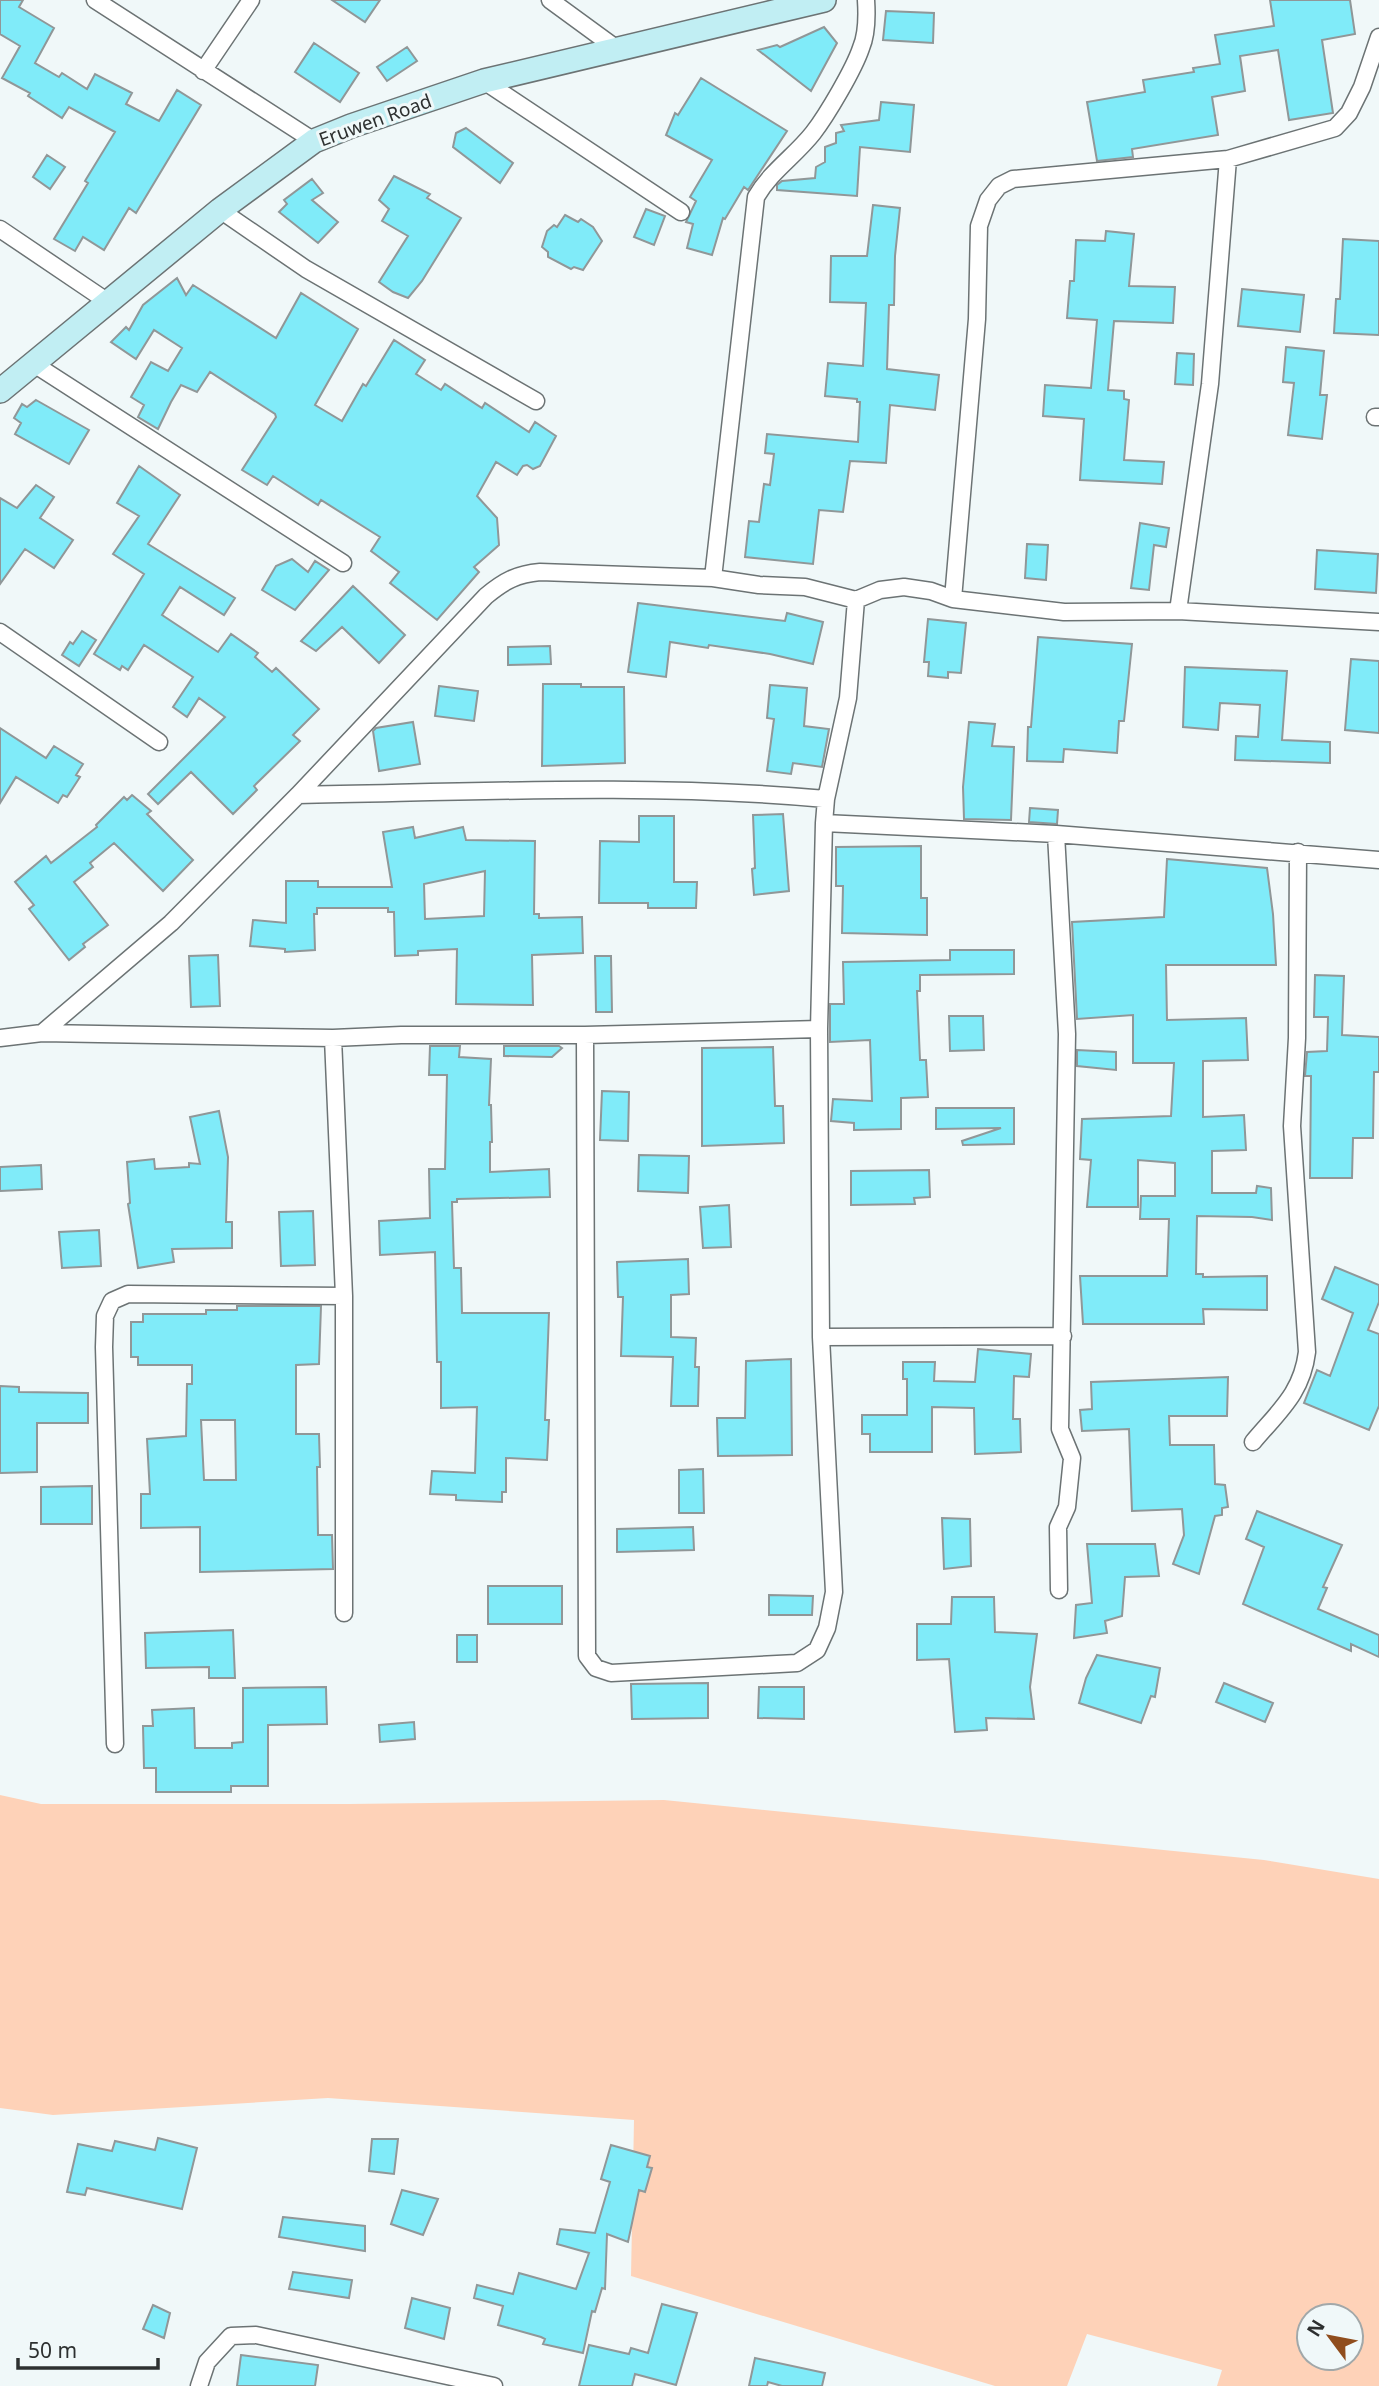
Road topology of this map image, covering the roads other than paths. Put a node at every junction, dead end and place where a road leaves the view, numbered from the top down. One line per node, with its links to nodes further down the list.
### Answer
1 (95, 0): 8 (street)
2 (251, 0): 8 (street)
3 (550, 0): 7 (street)
4 (824, 0): 7 (street, Eruwen Road)
5 (866, 0): 20 (street)
6 (1379, 37): 11 (street)
7 (617, 48): 9 (street, Eruwen Road)
8 (203, 71): 10 (street)
9 (484, 81): 10 (street, Eruwen Road); 13 (street)
10 (314, 141): 12 (street, Eruwen Road)
11 (1228, 159): 21 (street); 23 (street)
12 (219, 210): 15 (street, Eruwen Road); 18 (street)
13 (681, 212)
14 (0, 229): 15 (street)
15 (108, 302): 16 (street, Eruwen Road)
16 (34, 364): 17 (street, Eruwen Road); 19 (street)
17 (0, 391)
18 (536, 401)
19 (343, 563)
20 (713, 578): 22 (street); 27 (street)
21 (953, 599): 22 (street); 23 (street)
22 (856, 600): 28 (street)
23 (1178, 611): 24 (street)
24 (1379, 622)
25 (0, 632): 26 (street)
26 (159, 741)
27 (298, 795): 28 (street); 34 (street)
28 (826, 799): 29 (street)
29 (824, 823): 30 (street); 33 (street)
30 (1056, 834): 31 (street); 39 (street)
31 (1298, 852): 32 (street); 41 (street)
32 (1379, 860)
33 (819, 1029): 35 (street); 40 (street)
34 (42, 1033): 36 (street); 37 (street)
35 (585, 1035): 37 (street); 40 (street)
36 (0, 1038)
37 (333, 1038): 38 (street)
38 (344, 1296): 43 (street); 44 (street)
39 (1063, 1336): 40 (street); 42 (street)
40 (821, 1337)
41 (1253, 1442)
42 (1059, 1590)
43 (344, 1614)
44 (115, 1744)
45 (199, 2386): 46 (street)
46 (494, 2386)

